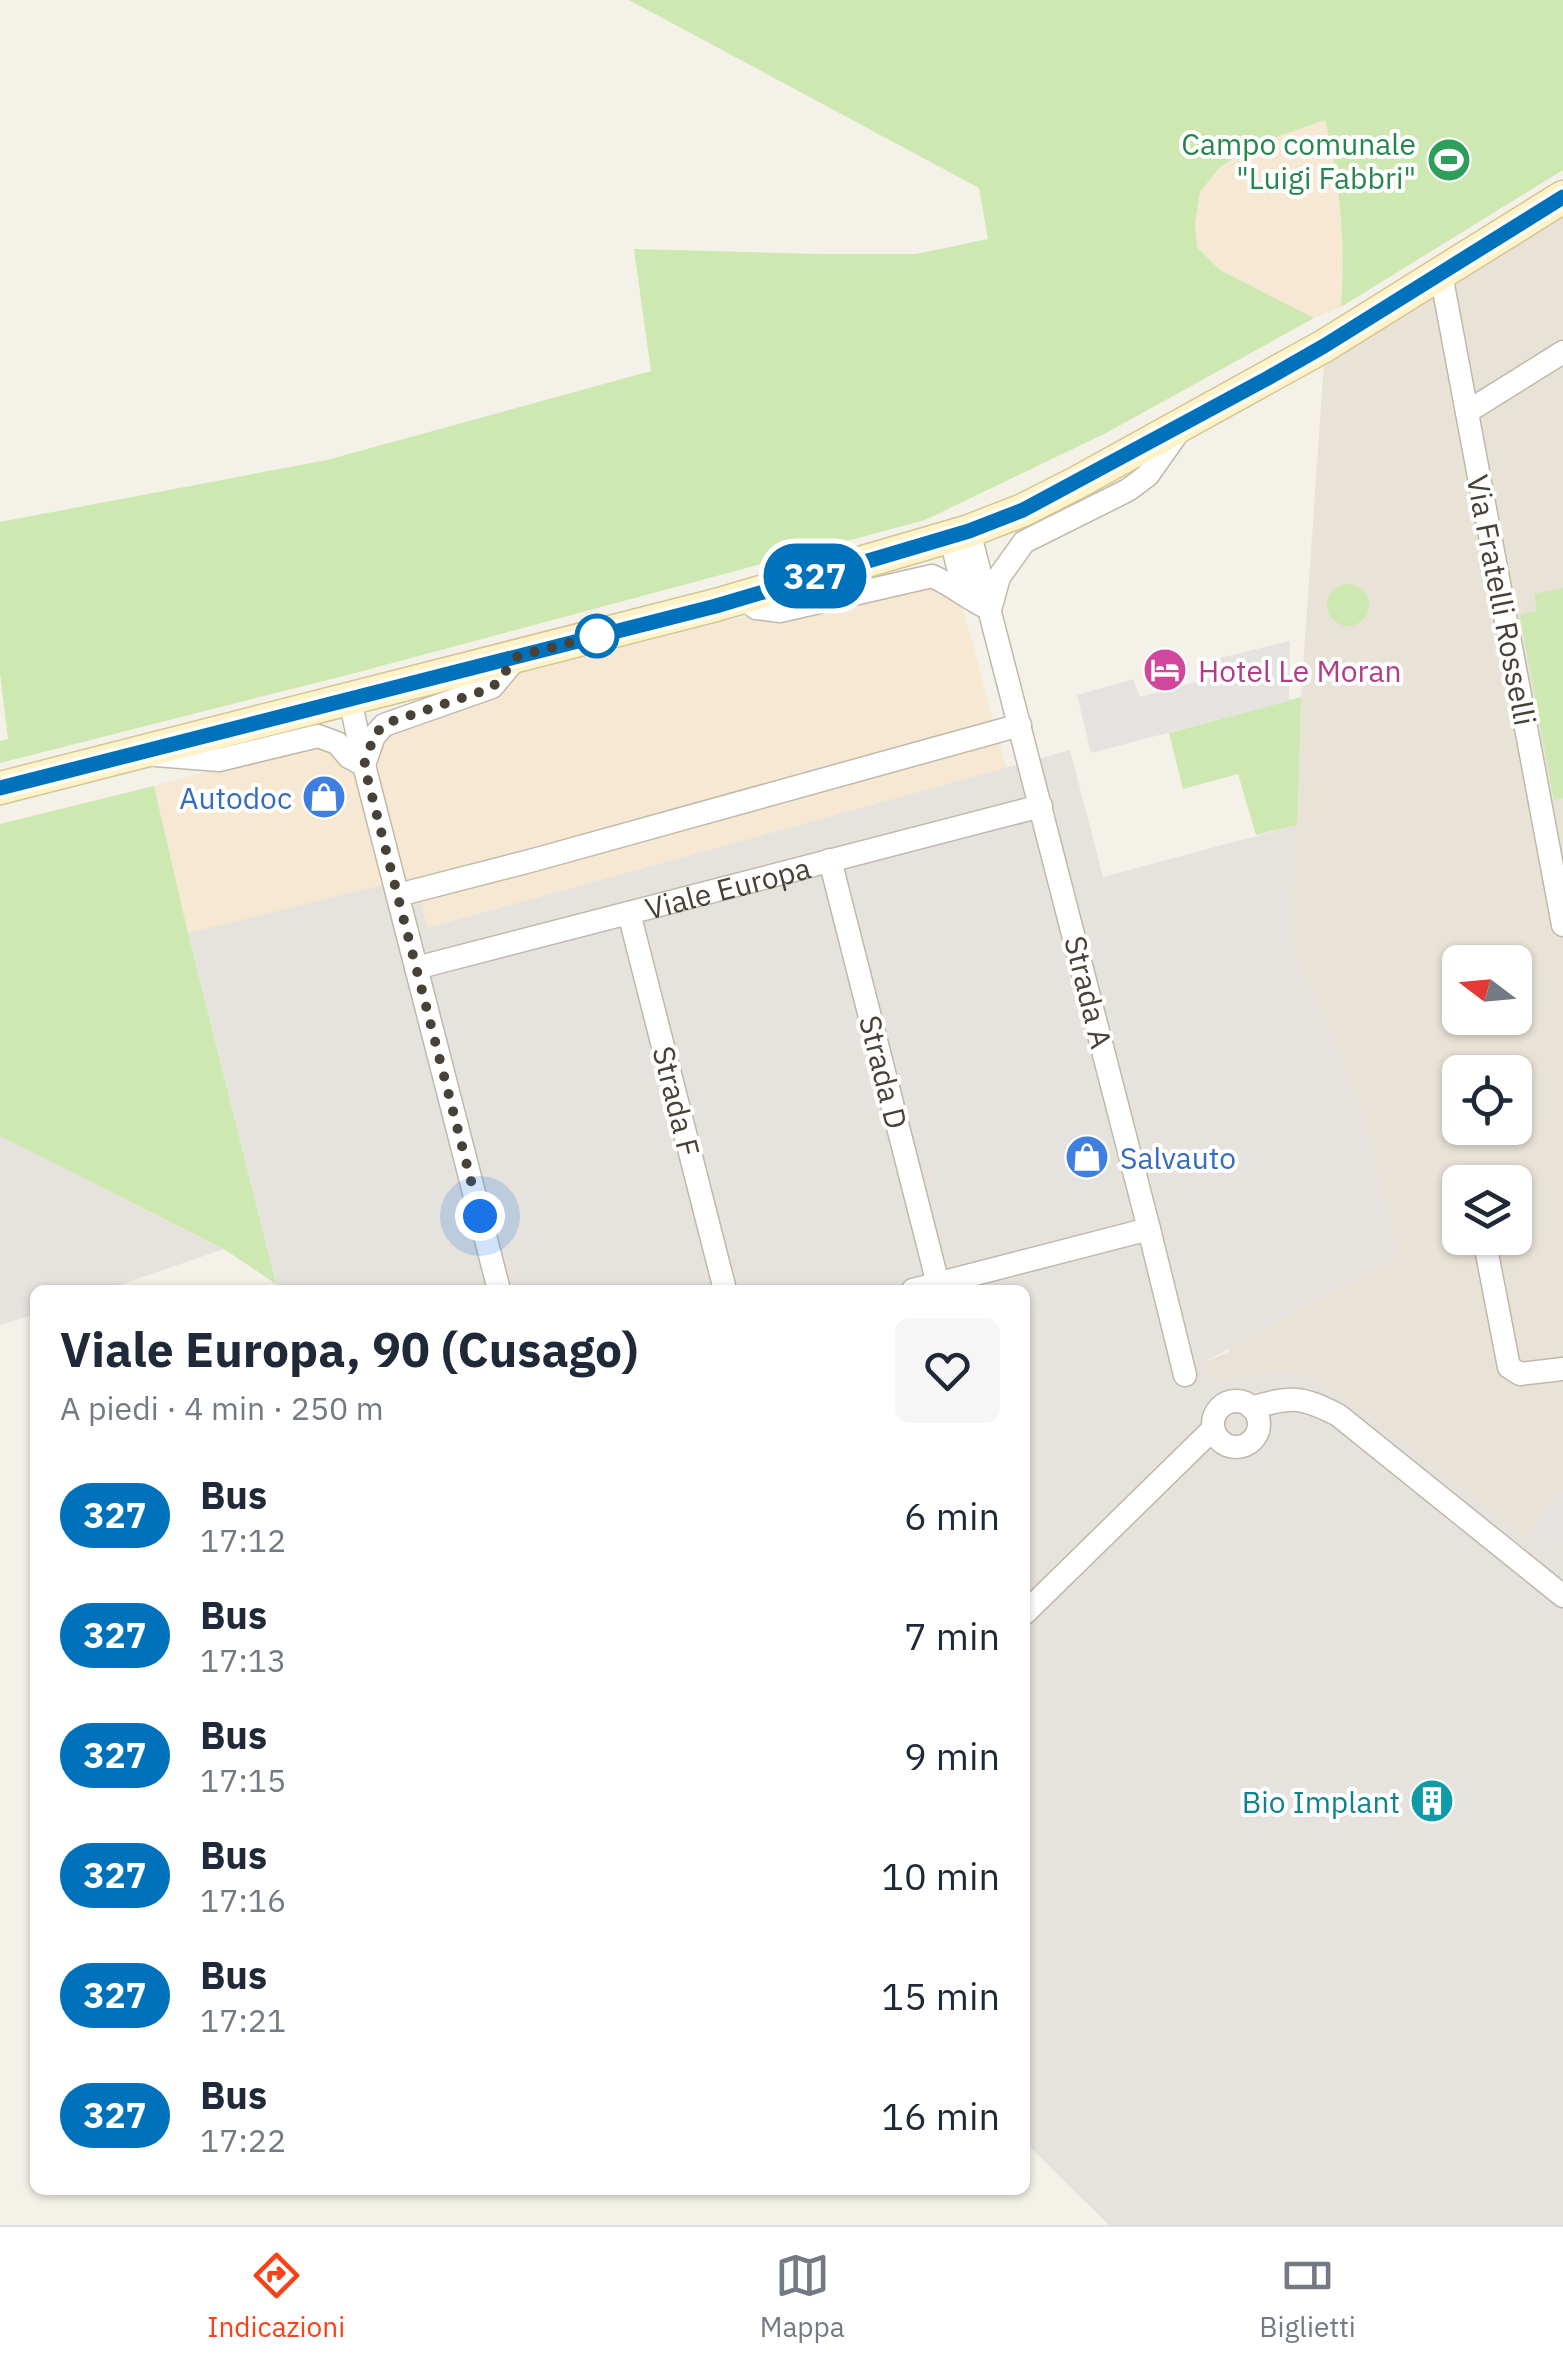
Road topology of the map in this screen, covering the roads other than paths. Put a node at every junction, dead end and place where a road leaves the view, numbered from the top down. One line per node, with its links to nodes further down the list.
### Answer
1 (1563, 198): 2 (main road)
2 (1441, 274): 4 (street, Via Fratelli Rosselli); 5 (main road)
3 (1563, 352): 4 (street)
4 (1467, 412): 19 (street, Via Fratelli Rosselli)
5 (1183, 426): 6 (main road); 8 (street)
6 (960, 534): 7 (main road); 8 (street, Strada A)
7 (742, 598): 8 (street); 9 (main road)
8 (990, 609): 11 (street, Strada A)
9 (518, 656): 10 (main road); 13 (street)
10 (342, 701): 12 (main road); 13 (street)
11 (1020, 726): 15 (street, Strada A); 17 (street)
12 (134, 753): 13 (street); 14 (main road)
13 (364, 765): 17 (street)
14 (0, 788)
15 (1041, 806): 16 (street, Viale Europa); 21 (street, Strada A)
16 (830, 860): 18 (street, Viale Europa); 23 (street, Strada D)
17 (398, 895): 20 (street)
18 (629, 913): 20 (street, Viale Europa); 25 (street, Strada F)
19 (1563, 925)
20 (416, 968): 24 (street)
21 (1149, 1229): 23 (street); 28 (street, Strada A)
22 (1487, 1255): 27 (street)
23 (938, 1284): 26 (street)
24 (498, 1285)
25 (725, 1285)
26 (934, 1285)
27 (1563, 1369)
28 (1184, 1374)
29 (1252, 1408): 30 (street); 30 (street); 31 (street)
30 (1212, 1429): 32 (street)
31 (1563, 1596)
32 (1030, 1608)

